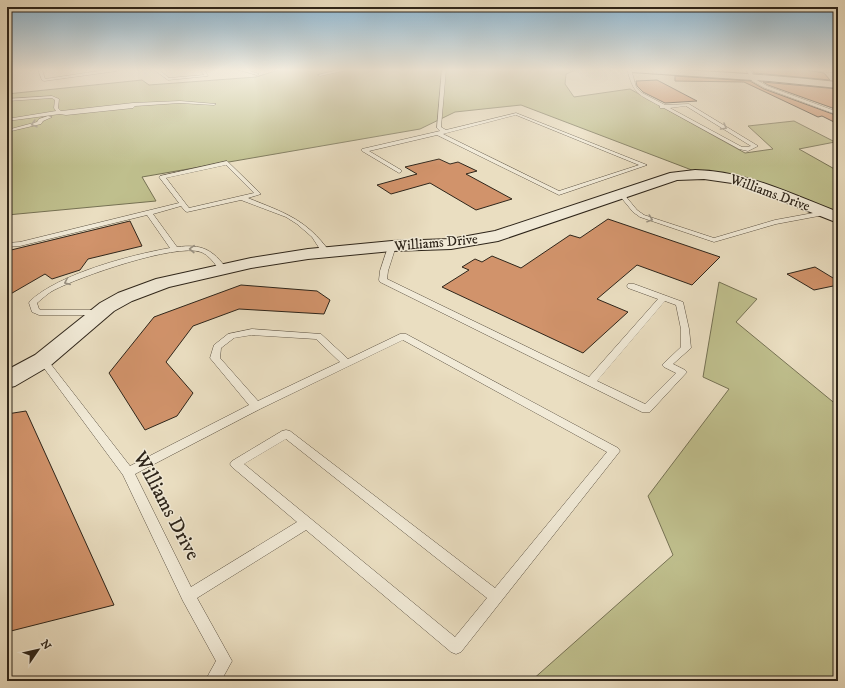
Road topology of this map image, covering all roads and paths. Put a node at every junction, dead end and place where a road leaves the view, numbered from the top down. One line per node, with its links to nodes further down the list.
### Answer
1 (57, 101): 7 (lane)
2 (441, 101): 11 (lane)
3 (653, 101): 6 (lane)
4 (805, 101): 8 (lane)
5 (214, 104): 7 (lane)
6 (662, 107): 6 (lane, one-way to 6)
7 (58, 112): 9 (lane); 10 (lane, one-way to 10)
8 (838, 114)
9 (7, 120)
10 (7, 131)
11 (445, 132): 12 (lane); 12 (lane)
12 (438, 133): 13 (lane)
13 (399, 171)
14 (621, 194): 18 (street, Williams Drive); 18 (lane, one-way to 18); 20 (street, Williams Drive)
15 (242, 198): 16 (lane); 16 (lane); 22 (lane)
16 (183, 204): 17 (lane)
17 (149, 213): 19 (lane); 21 (lane)
18 (831, 215)
19 (7, 245)
20 (392, 246): 22 (street, Williams Drive); 30 (lane)
21 (175, 250): 23 (lane, one-way to 21); 26 (lane, one-way to 26)
22 (326, 252): 23 (street, Williams Drive)
23 (223, 269): 26 (street, Williams Drive)
24 (631, 286): 25 (lane)
25 (663, 298): 30 (lane); 30 (lane)
26 (99, 313): 27 (street, Williams Drive)
27 (43, 360): 29 (street, Williams Drive); 32 (lane, Williams Drive)
28 (347, 363): 31 (lane); 31 (lane); 35 (lane)
29 (7, 380)
30 (590, 382)
31 (256, 406): 32 (lane)
32 (128, 472): 34 (lane, Williams Drive)
33 (307, 523): 34 (lane); 35 (lane); 35 (lane)
34 (188, 596): 36 (lane, Williams Drive)
35 (496, 597)
36 (213, 681)

